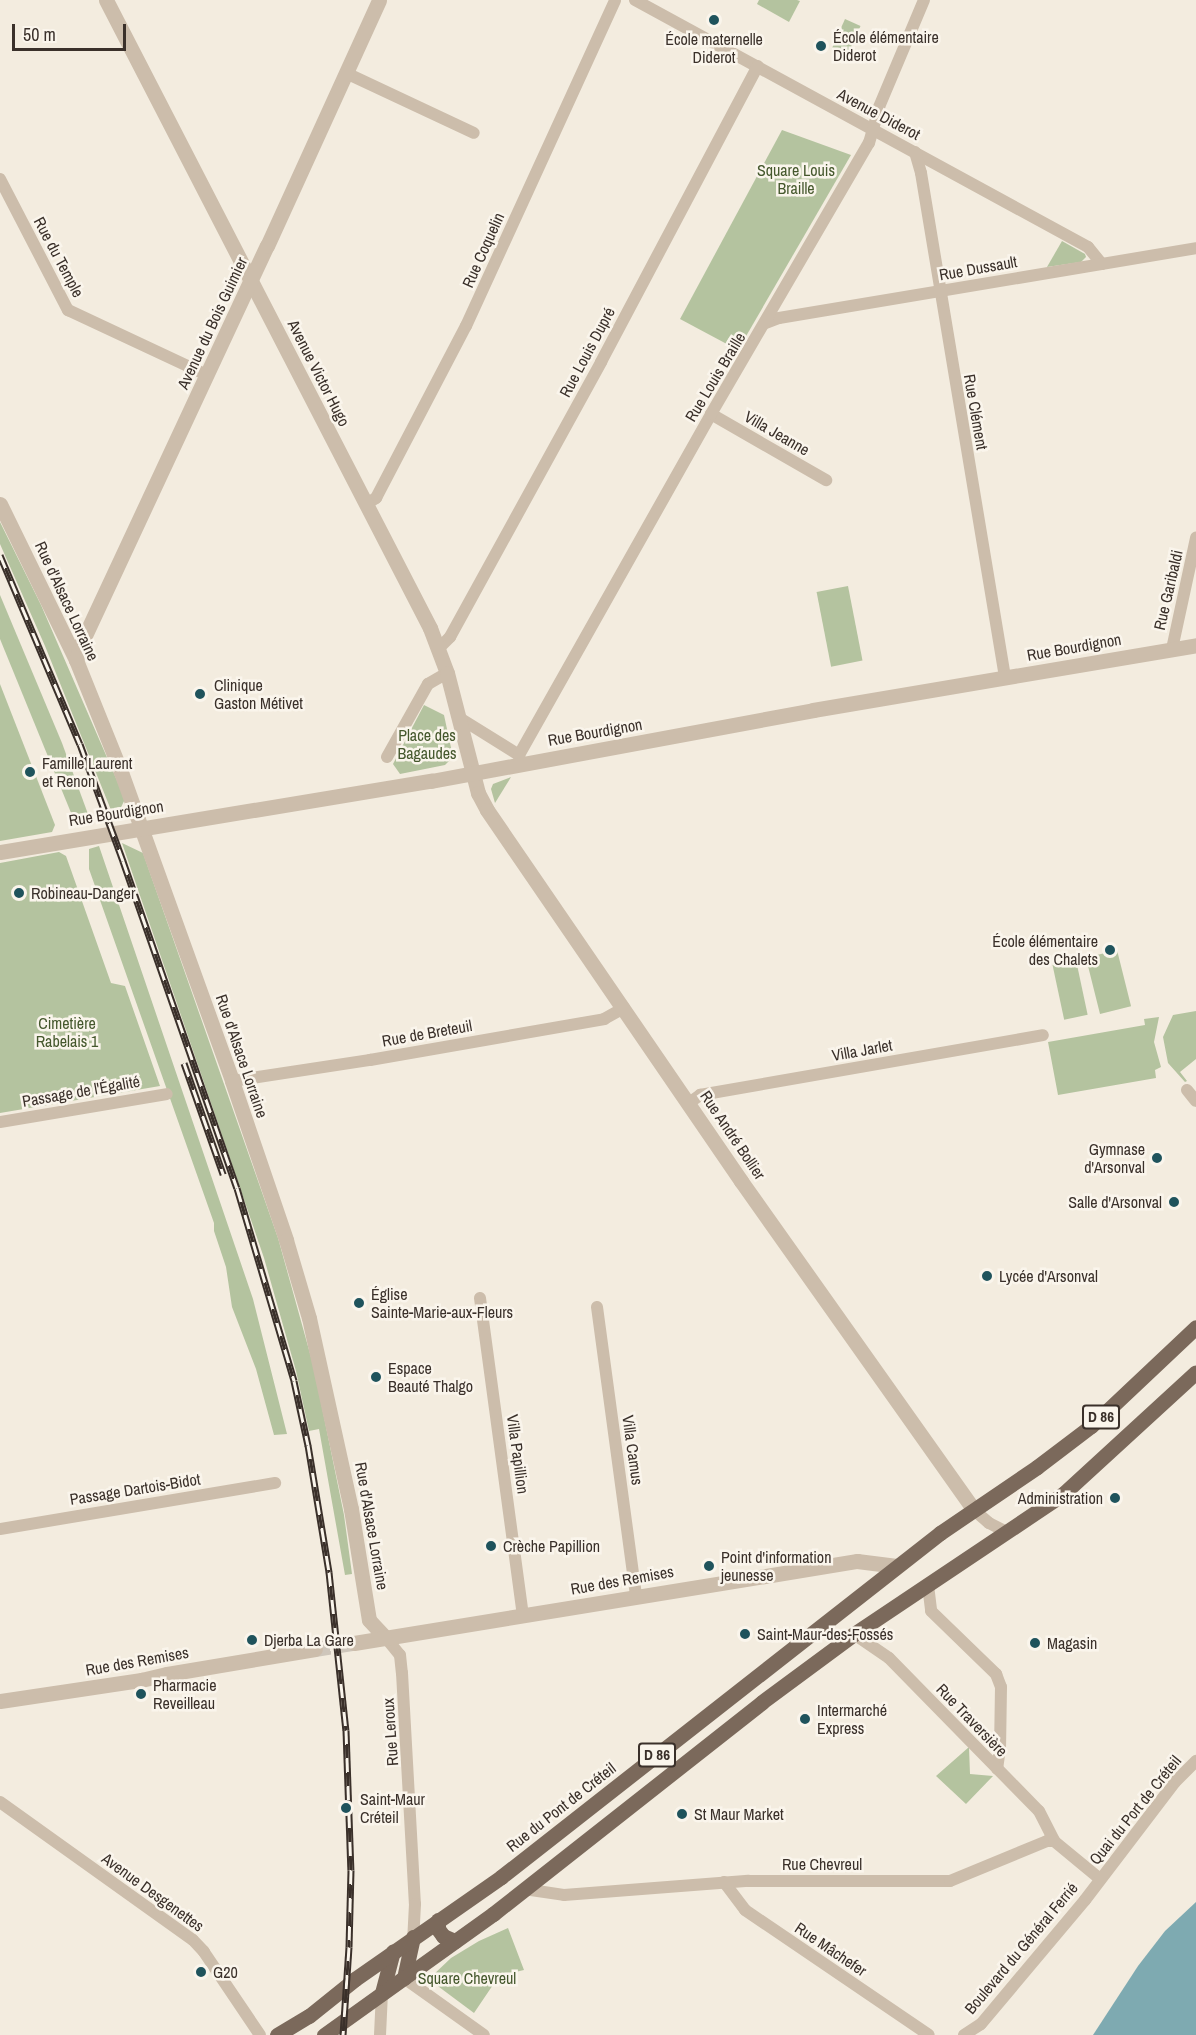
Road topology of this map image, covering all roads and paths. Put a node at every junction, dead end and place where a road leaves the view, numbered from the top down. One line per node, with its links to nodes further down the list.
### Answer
1 (106, 0): 15 (street, Avenue Victor Hugo)
2 (379, 0): 8 (street, Avenue du Bois Guimier)
3 (615, 0): 22 (street, Rue Coquelin)
4 (635, 0): 6 (street, Avenue Diderot)
5 (924, 0): 9 (street, Rue Louis Braille)
6 (649, 3): 7 (street, Avenue Diderot)
7 (758, 66): 9 (street, Avenue Diderot); 25 (street, Rue Louis Dupré)
8 (346, 74): 10 (street); 15 (street, Avenue du Bois Guimier)
9 (873, 130): 11 (street, Avenue Diderot); 17 (street, Rue Louis Braille)
10 (474, 133)
11 (915, 152): 14 (street, Avenue Diderot); 16 (street, Rue Clément)
12 (0, 179): 18 (street, Rue du Temple)
13 (1196, 248): 14 (street, Rue Dussault)
14 (1102, 264): 16 (street, Rue Dussault)
15 (251, 279): 18 (street, Avenue du Bois Guimier); 22 (street, Avenue Victor Hugo)
16 (940, 291): 17 (street, Rue Dussault); 29 (street, Rue Clément)
17 (766, 323): 19 (street, Rue Louis Braille)
18 (207, 375): 27 (street, Avenue du Bois Guimier)
19 (711, 414): 20 (street, Villa Jeanne); 32 (street, Rue Louis Braille)
20 (826, 480)
21 (0, 504): 27 (street, Rue d'Alsace Lorraine)
22 (366, 504): 25 (street, Avenue Victor Hugo)
23 (1196, 538): 26 (street, Rue Garibaldi)
24 (1196, 645): 26 (street, Rue Bourdignon)
25 (439, 648): 28 (street, Avenue Victor Hugo)
26 (1172, 649): 29 (street, Rue Bourdignon)
27 (76, 660): 34 (street, Rue d'Alsace Lorraine)
28 (447, 673): 30 (street, Avenue Victor Hugo); 31 (street)
29 (1005, 677): 32 (street, Rue Bourdignon)
30 (458, 717): 32 (street); 33 (street, Avenue Victor Hugo)
31 (387, 757)
32 (520, 759): 33 (street, Rue Bourdignon)
33 (474, 773): 34 (street, Rue Bourdignon); 36 (street, Rue André Bollier)
34 (143, 827): 35 (street, Rue Bourdignon); 38 (street, Rue d'Alsace Lorraine)
35 (0, 852)
36 (624, 1008): 38 (street, Rue de Breteuil); 42 (street, Rue André Bollier)
37 (1043, 1035): 42 (street, Villa Jarlet)
38 (232, 1081): 57 (street, Rue d'Alsace Lorraine)
39 (1187, 1090): 41 (street)
40 (167, 1094): 43 (street, Passage de l'Égalité)
41 (1196, 1101)
42 (689, 1103): 49 (street, Rue André Bollier)
43 (0, 1122)
44 (480, 1298): 55 (street, Villa Papillion)
45 (597, 1307): 54 (street, Villa Camus)
46 (1196, 1327): 49 (main road, Rue du Pont de Créteil / D 86)
47 (1196, 1372): 51 (main road, D 86)
48 (275, 1483): 50 (street, Passage Dartois-Bidot)
49 (974, 1510): 51 (street); 52 (main road, Rue du Pont de Créteil / D 86)
50 (0, 1529)
51 (1007, 1532): 53 (main road, D 86)
52 (897, 1566): 54 (street, Rue des Remises); 68 (main road, Rue du Pont de Créteil / D 86)
53 (928, 1585): 56 (main road, D 86); 62 (street)
54 (636, 1596): 55 (street, Rue des Remises)
55 (523, 1615): 57 (street, Rue des Remises)
56 (854, 1634): 62 (street, Rue Traversière); 67 (main road, D 86)
57 (386, 1638): 58 (street, Rue des Remises); 69 (street, Rue Leroux)
58 (354, 1643)
59 (315, 1649): 60 (street, Rue des Remises)
60 (0, 1701)
61 (1196, 1761): 65 (street, Quai du Port de Créteil)
62 (997, 1769): 64 (street, Rue Traversière)
63 (0, 1802): 74 (street, Avenue Desgenettes)
64 (1054, 1842): 65 (street); 66 (street, Rue Chevreul)
65 (1100, 1879): 80 (street, Boulevard du Général Ferrié)
66 (724, 1882): 67 (street, Rue Chevreul); 79 (street, Rue Mâchefer)
67 (524, 1889): 70 (main road, D 86)
68 (438, 1920): 69 (main road, Rue du Pont de Créteil / D 86); 70 (main road)
69 (414, 1937): 71 (main road, Rue du Pont de Créteil / D 86); 72 (main road)
70 (455, 1941): 72 (main road, D 86)
71 (393, 1951): 73 (main road); 75 (main road, Rue du Pont de Créteil / D 86)
72 (404, 1978): 73 (main road, D 86); 78 (street)
73 (382, 1994): 76 (main road, D 86); 77 (street)
74 (260, 2035)
75 (277, 2035)
76 (324, 2035)
77 (380, 2035)
78 (484, 2035)
79 (928, 2035)
80 (964, 2035)

